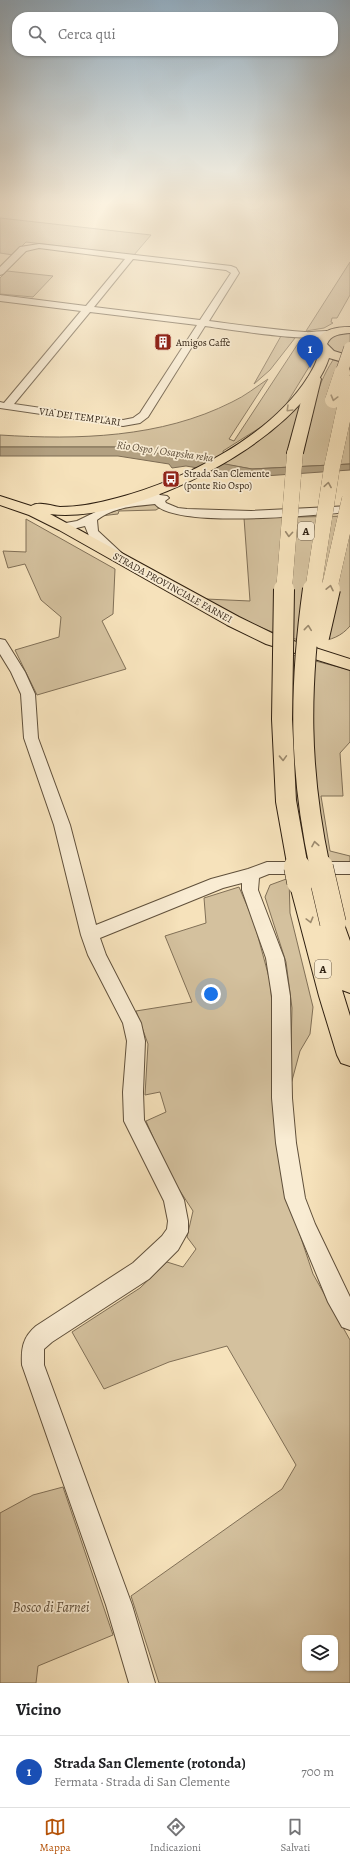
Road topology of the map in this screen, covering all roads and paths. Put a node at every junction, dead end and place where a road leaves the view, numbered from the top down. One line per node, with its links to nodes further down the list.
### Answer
1 (109, 284): 4 (street)
2 (229, 284): 5 (street, VIA DEI TEMPLARI)
3 (0, 298): 4 (street)
4 (88, 309): 5 (street); 14 (street)
5 (204, 324): 7 (street); 14 (street, VIA DEI TEMPLARI)
6 (349, 324): 8 (main road)
7 (282, 333): 8 (street); 9 (street)
8 (332, 333): 9 (main road)
9 (323, 348): 11 (main road); 12 (main road)
10 (350, 348): 22 (highway, A, one-way to 22, bridge)
11 (350, 360)
12 (314, 379): 15 (main road, one-way to 15); 28 (highway, one-way to 28, bridge)
13 (350, 384): 27 (highway, A, one-way to 13, bridge)
14 (4, 406)
15 (158, 497): 19 (street); 20 (main road)
16 (350, 498): 27 (highway, one-way to 16, bridge)
17 (0, 500): 18 (main road, STRADA PROVINCIALE FARNEI)
18 (18, 505): 20 (main road); 21 (main road, STRADA PROVINCIALE FARNEI)
19 (350, 510)
20 (87, 514): 21 (main road); 24 (street)
21 (64, 527): 24 (main road, STRADA PROVINCIALE FARNEI)
22 (306, 530)
23 (303, 553): 28 (highway, A, bridge)
24 (120, 557): 26 (main road, STRADA PROVINCIALE FARNEI)
25 (0, 643): 31 (street)
26 (350, 665)
27 (303, 708): 32 (highway, A, one-way to 27, bridge)
28 (282, 719): 33 (highway, A, one-way to 33, bridge)
29 (350, 868): 30 (street)
30 (251, 875): 31 (street); 34 (street)
31 (93, 944): 35 (street)
32 (350, 983)
33 (350, 1056)
34 (350, 1319)
35 (142, 1683)

